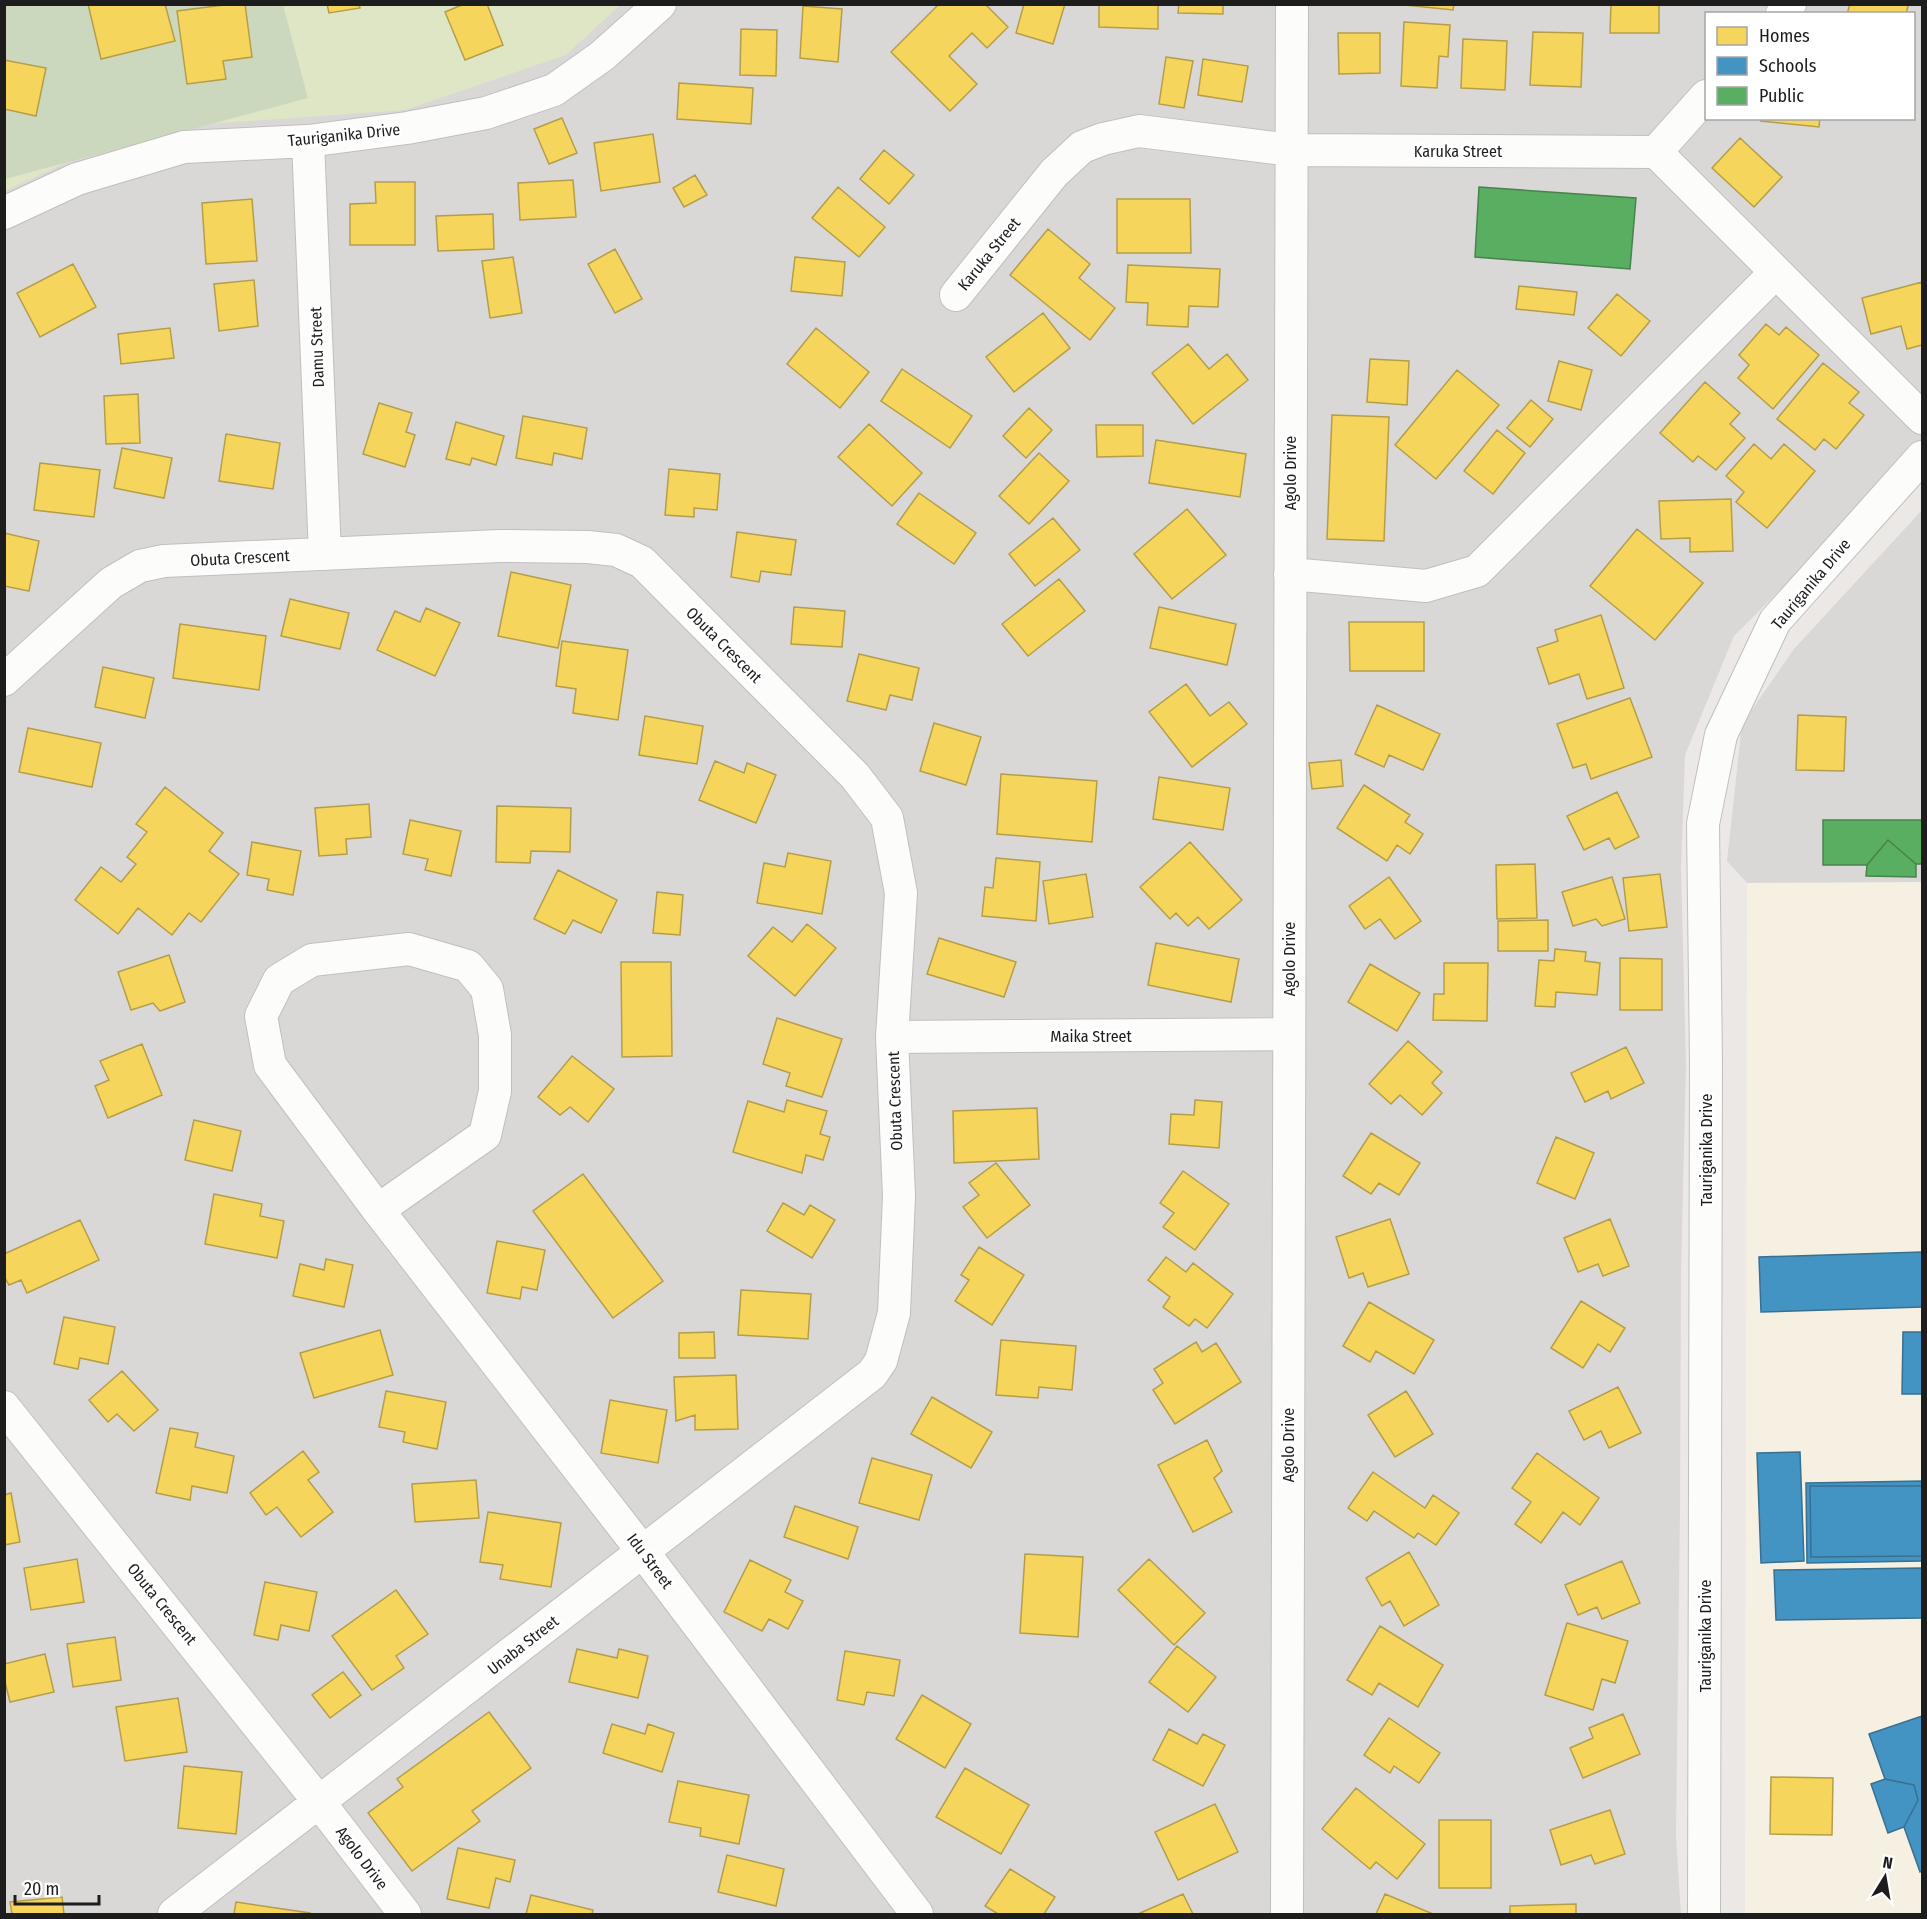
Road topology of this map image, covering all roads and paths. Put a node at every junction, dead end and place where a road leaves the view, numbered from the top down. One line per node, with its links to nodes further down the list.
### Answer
1 (660, 4): 4 (street, Tauriganika Drive)
2 (1292, 4): 5 (street, Agolo Drive)
3 (1705, 98): 6 (street)
4 (308, 141): 7 (street, Tauriganika Drive); 12 (street, Damu Street)
5 (1291, 150): 6 (street, Karuka Street); 9 (street, Karuka Street); 13 (street, Agolo Drive)
6 (1656, 152): 8 (street)
7 (4, 213)
8 (1775, 273): 10 (street); 13 (street)
9 (956, 295)
10 (1923, 418)
11 (1923, 457): 26 (street, Tauriganika Drive)
12 (325, 554): 14 (street, Obuta Crescent); 16 (street, Obuta Crescent)
13 (1290, 574): 15 (street, Agolo Drive)
14 (4, 680)
15 (1289, 1034): 16 (street, Maika Street); 25 (street, Agolo Drive)
16 (892, 1037): 18 (street, Obuta Crescent)
17 (378, 1210): 17 (street, Idu Street); 20 (street, Idu Street)
18 (872, 1374): 20 (street, Unaba Street)
19 (4, 1407): 21 (street, Obuta Crescent)
20 (644, 1552): 21 (street, Unaba Street); 24 (street, Idu Street)
21 (320, 1802): 22 (street, Unaba Street); 23 (street, Agolo Drive)
22 (174, 1914)
23 (405, 1914)
24 (917, 1914)
25 (1287, 1914)
26 (1704, 1914)

